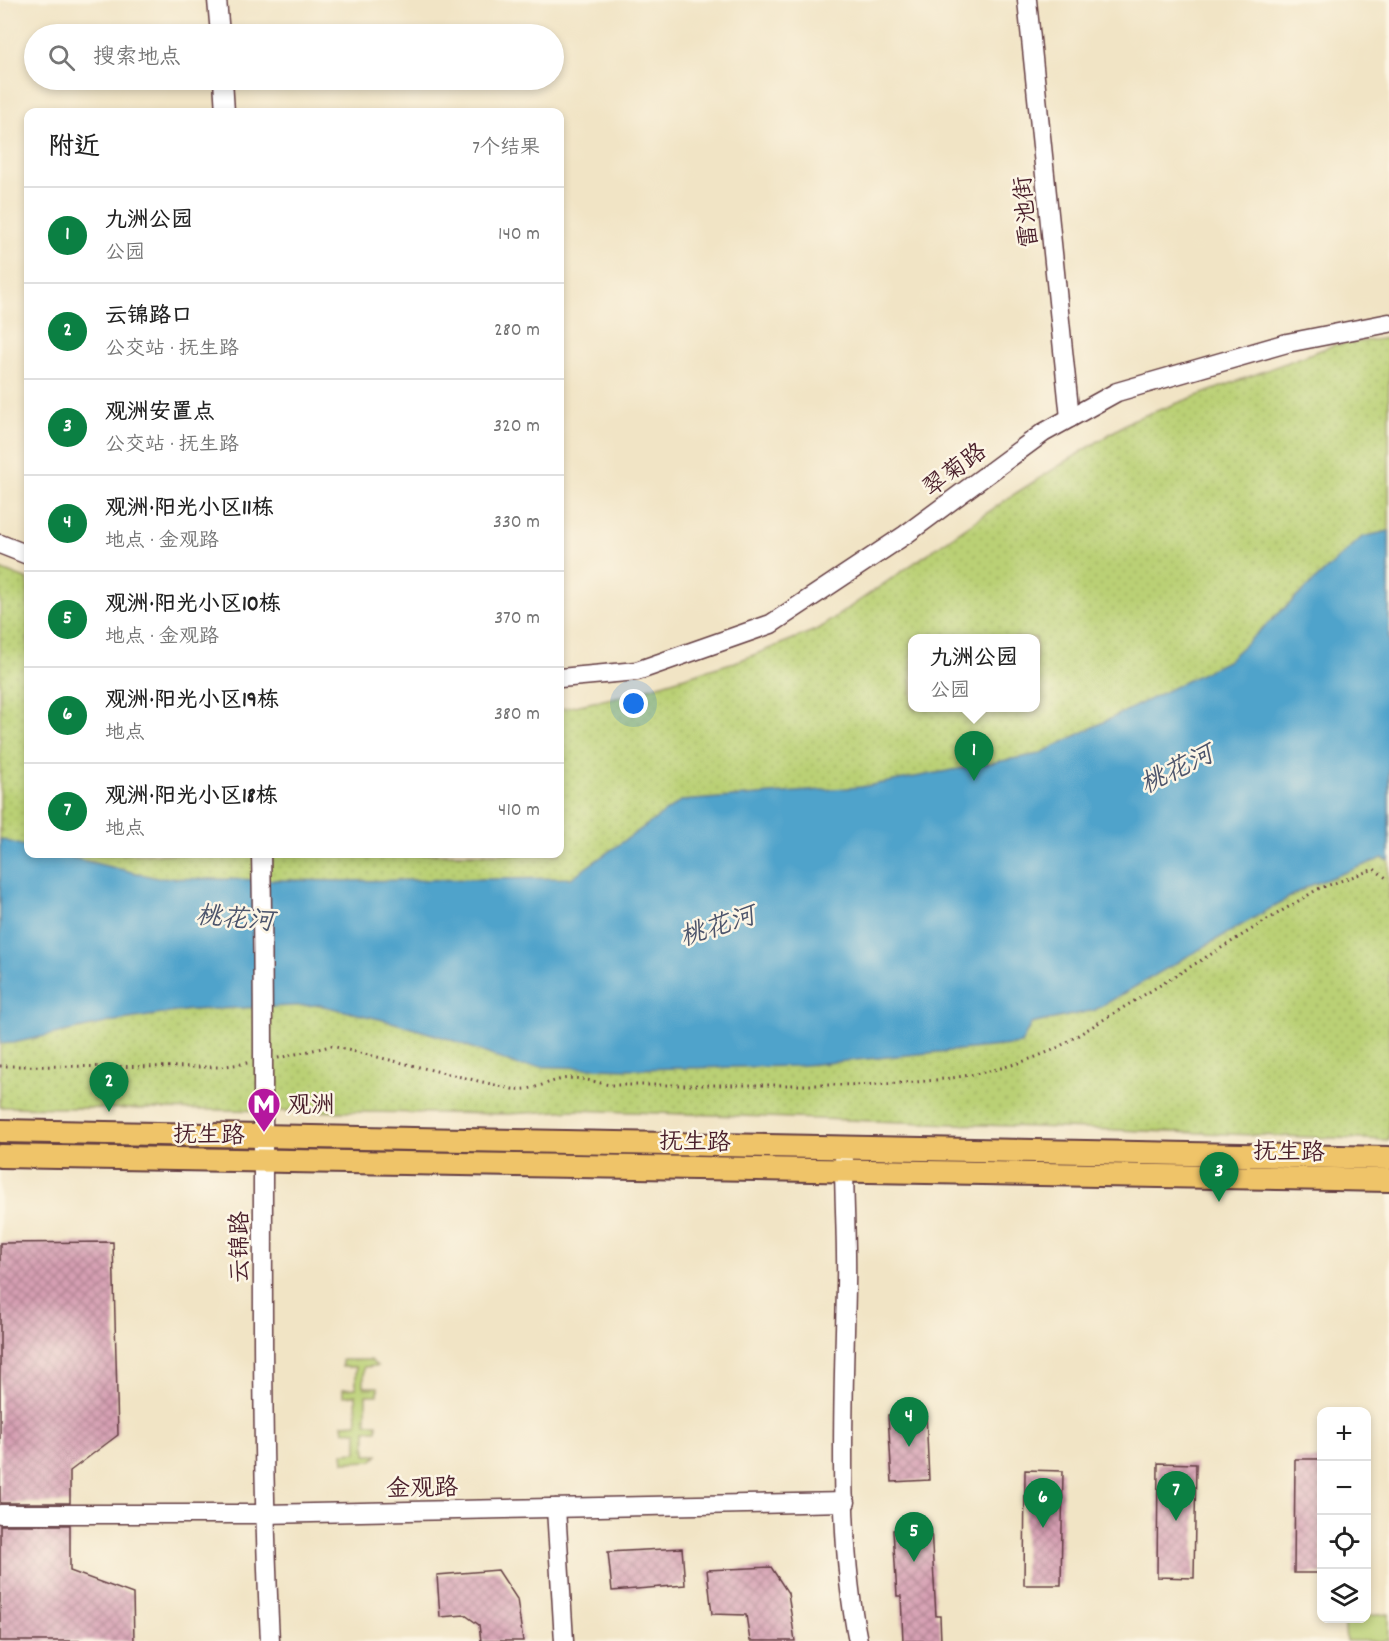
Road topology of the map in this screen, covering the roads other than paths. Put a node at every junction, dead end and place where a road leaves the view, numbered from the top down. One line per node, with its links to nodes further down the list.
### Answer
1 (217, 0): 3 (street)
2 (1027, 0): 7 (street, 雷池街)
3 (219, 24)
4 (224, 90): 5 (street)
5 (225, 108)
6 (1389, 322): 7 (street, 翠菊路)
7 (1070, 418): 10 (street, 翠菊路)
8 (0, 544): 9 (street)
9 (24, 553)
10 (564, 678)
11 (261, 858): 13 (street, 云锦路)
12 (0, 1131): 13 (main road, 抚生路)
13 (264, 1137): 14 (main road, 抚生路); 17 (street, 云锦路)
14 (844, 1146): 16 (main road, 抚生路); 18 (street)
15 (0, 1156): 17 (main road, 抚生路)
16 (1389, 1158)
17 (263, 1162): 18 (main road, 抚生路); 22 (street, 云锦路)
18 (844, 1171): 19 (main road, 抚生路); 20 (street)
19 (1389, 1180)
20 (846, 1502): 21 (street, 金观路); 26 (street)
21 (556, 1508): 22 (street, 金观路); 25 (street)
22 (264, 1514): 23 (street, 金观路); 24 (street, 云锦路)
23 (0, 1515)
24 (270, 1641)
25 (564, 1641)
26 (858, 1641)

